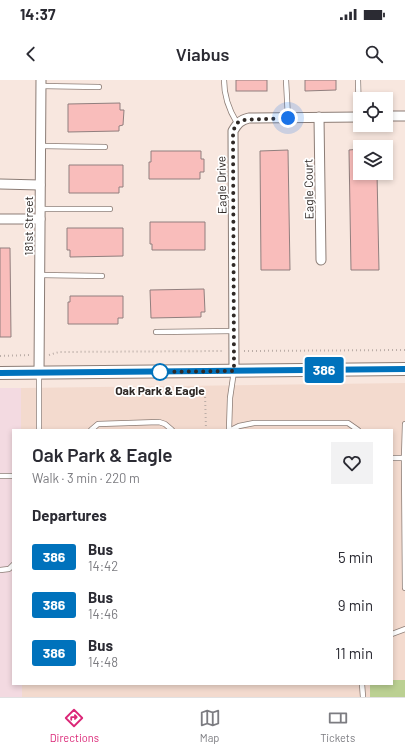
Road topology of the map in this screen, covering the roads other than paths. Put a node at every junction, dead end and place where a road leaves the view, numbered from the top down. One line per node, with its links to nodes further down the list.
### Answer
1 (224, 80): 12 (lane)
2 (286, 80): 11 (lane)
3 (358, 80): 6 (lane)
4 (41, 83): 5 (lane); 13 (street, 181st Street)
5 (100, 87)
6 (358, 92)
7 (393, 116): 8 (street)
8 (405, 116)
9 (319, 117): 10 (street); 11 (street); 21 (street, Eagle Court)
10 (353, 117)
11 (288, 118): 12 (street)
12 (237, 123): 24 (street, Eagle Drive)
13 (40, 146): 14 (lane); 16 (street, 181st Street)
14 (105, 147)
15 (0, 184): 16 (street)
16 (40, 184): 17 (street, 181st Street)
17 (40, 209): 18 (lane); 20 (street, 181st Street)
18 (110, 209)
19 (0, 219): 20 (street)
20 (40, 220): 22 (street, 181st Street)
21 (321, 260)
22 (40, 275): 23 (lane); 29 (street, 181st Street)
23 (102, 276)
24 (234, 331): 25 (lane); 27 (street, Eagle Drive)
25 (156, 332)
26 (405, 369): 27 (street)
27 (234, 371): 29 (street); 34 (lane)
28 (0, 373): 29 (street)
29 (40, 373): 31 (lane)
30 (405, 424): 38 (lane)
31 (39, 429)
32 (92, 429): 33 (lane)
33 (171, 429)
34 (230, 429)
35 (232, 429): 36 (lane)
36 (357, 429)
37 (393, 458): 38 (lane)
38 (404, 458): 43 (lane)
39 (0, 476): 40 (lane)
40 (12, 476)
41 (12, 566): 42 (lane)
42 (0, 570)
43 (405, 588)
44 (405, 628): 45 (lane)
45 (393, 634)
46 (362, 685): 47 (lane)
47 (362, 697)

